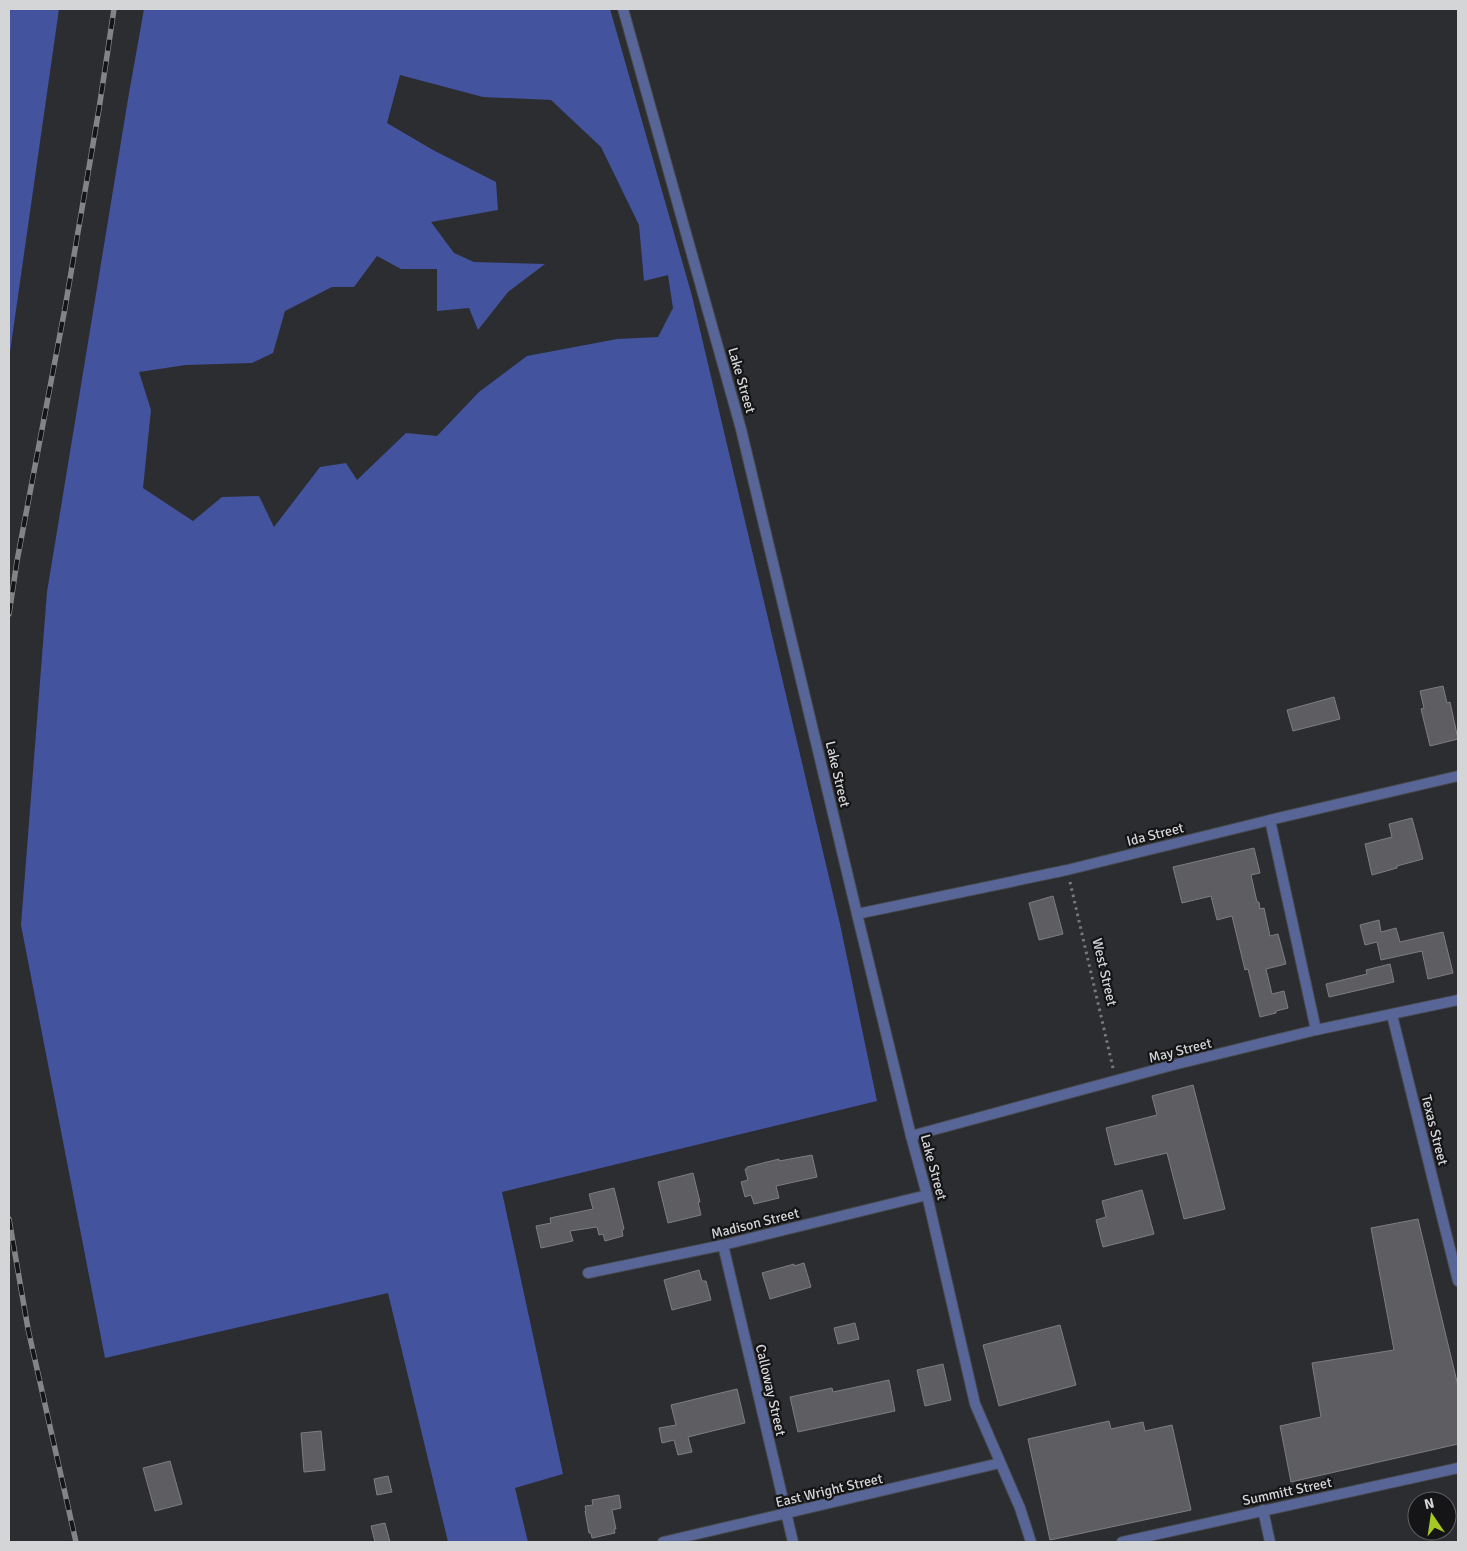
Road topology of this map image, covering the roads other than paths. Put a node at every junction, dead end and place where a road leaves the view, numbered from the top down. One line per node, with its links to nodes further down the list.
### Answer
1 (623, 9): 4 (street, Lake Street)
2 (1458, 776): 3 (street, Ida Street)
3 (1270, 820): 4 (street, Ida Street); 7 (street)
4 (857, 914): 8 (street, Lake Street)
5 (1458, 1000): 6 (street, May Street)
6 (1392, 1016): 7 (street, May Street); 12 (street, Texas Street)
7 (1316, 1030): 8 (street, May Street)
8 (911, 1136): 9 (street, Lake Street)
9 (927, 1194): 10 (street, Madison Street); 13 (street, Lake Street)
10 (723, 1245): 11 (street, Madison Street); 16 (street, Calloway Street)
11 (588, 1273)
12 (1458, 1281)
13 (1000, 1463): 16 (street, East Wright Street); 19 (street, Lake Street)
14 (1458, 1468): 15 (street, Summitt Street)
15 (1263, 1510): 20 (street, Summitt Street); 21 (street)
16 (786, 1514): 17 (street, East Wright Street); 18 (street, Calloway Street)
17 (663, 1542)
18 (793, 1542)
19 (1031, 1542)
20 (1122, 1542)
21 (1270, 1542)

